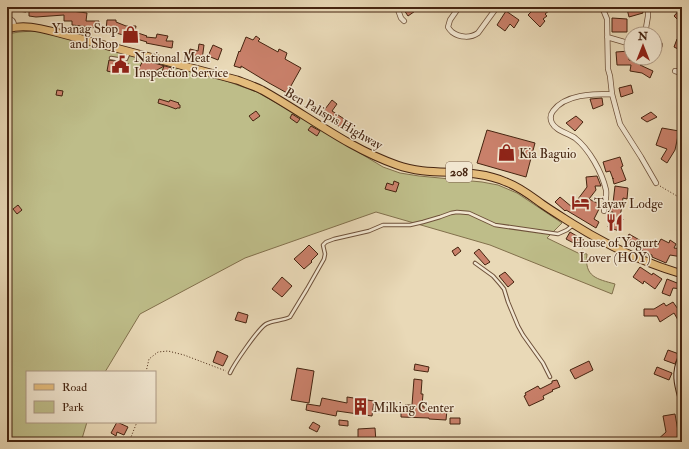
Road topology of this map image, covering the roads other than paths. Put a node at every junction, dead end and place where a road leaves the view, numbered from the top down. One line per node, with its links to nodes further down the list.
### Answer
1 (397, 7): 7 (street)
2 (458, 7): 3 (street)
3 (497, 7)
4 (602, 7): 10 (street)
5 (648, 7): 8 (street)
6 (7, 18): 9 (street)
7 (404, 21)
8 (646, 26)
9 (11, 28): 12 (main road, Ben Palispis Highway / 208)
10 (607, 37): 11 (street); 16 (street)
11 (623, 42)
12 (129, 51): 13 (lane); 19 (main road, Ben Palispis Highway / 208)
13 (111, 58)
14 (675, 71): 15 (street)
15 (682, 73)
16 (612, 94): 17 (street); 18 (street)
17 (656, 183)
18 (604, 211)
19 (573, 224): 21 (main road, Ben Palispis Highway / 208); 23 (lane)
20 (475, 263): 24 (lane)
21 (682, 274)
22 (682, 360): 25 (street)
23 (230, 373)
24 (550, 377)
25 (682, 398)

